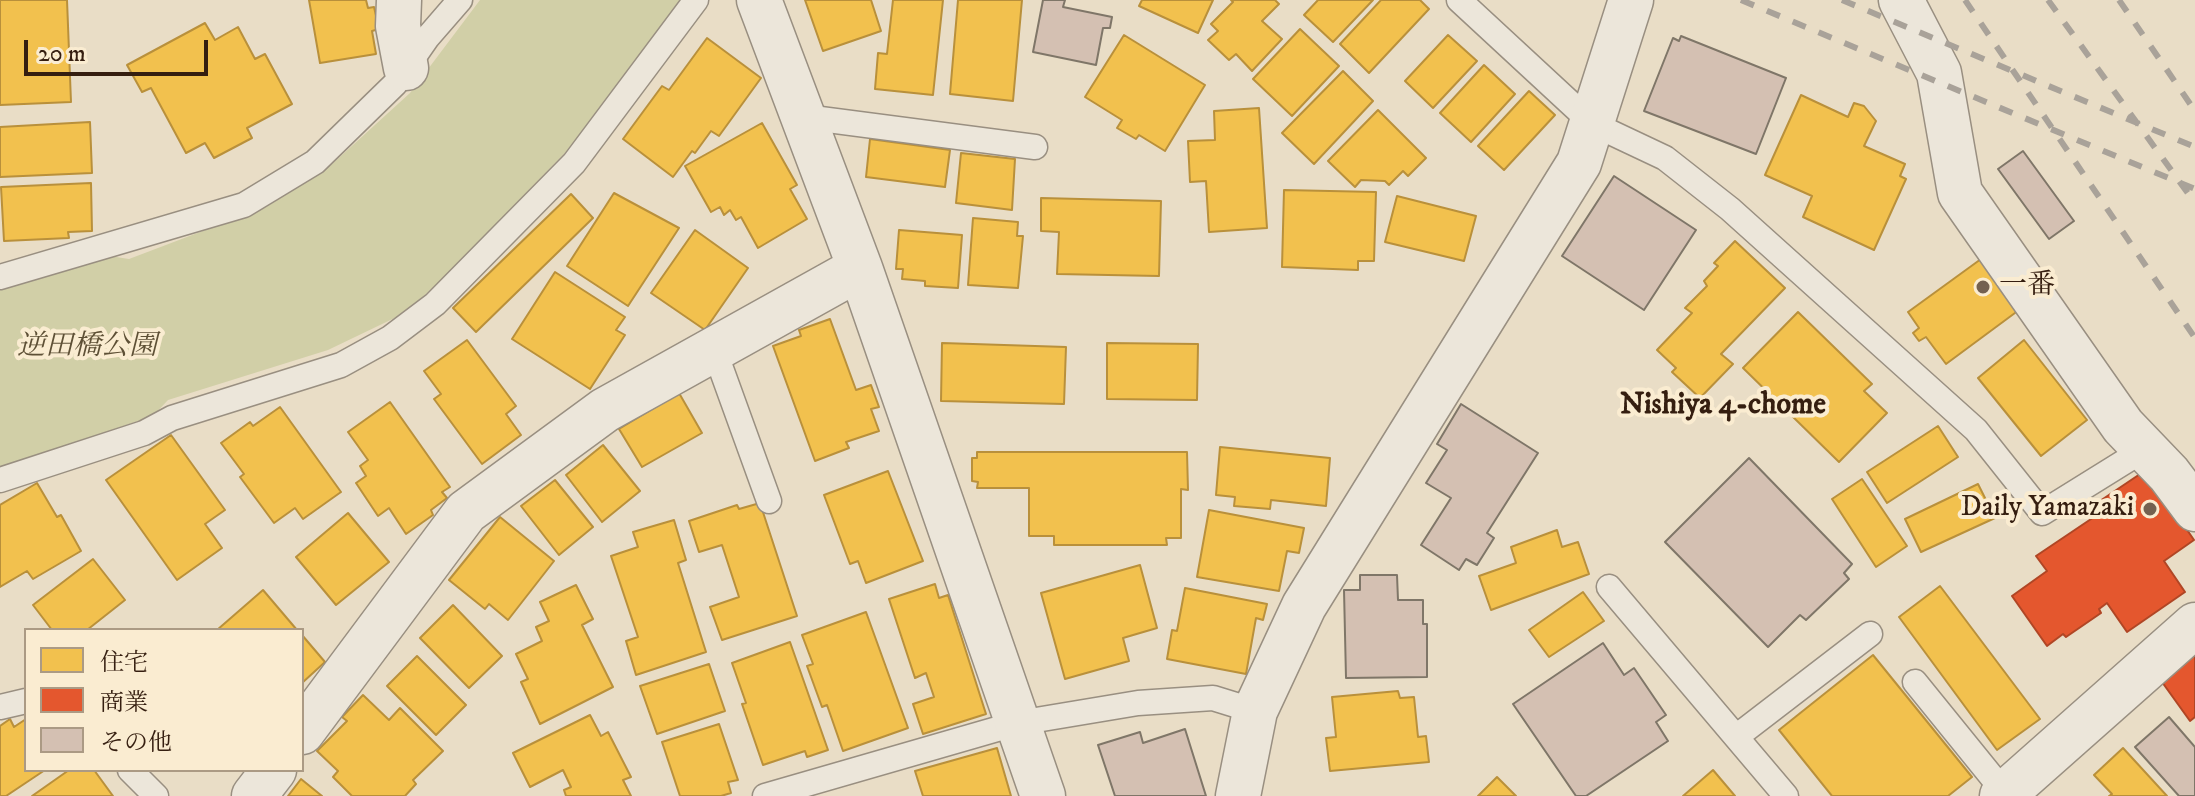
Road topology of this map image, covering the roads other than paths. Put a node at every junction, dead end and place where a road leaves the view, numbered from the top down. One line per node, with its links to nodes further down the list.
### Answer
1 (399, 0): 8 (street)
2 (460, 0): 8 (lane)
3 (696, 0): 16 (lane)
4 (759, 0): 9 (street)
5 (1459, 0): 10 (lane)
6 (1631, 0): 10 (street)
7 (1901, 0): 15 (street)
8 (406, 68): 13 (lane)
9 (805, 117): 11 (lane); 12 (street)
10 (1593, 124): 15 (lane); 25 (street)
11 (1035, 147)
12 (860, 268): 14 (street); 26 (street)
13 (0, 277)
14 (714, 349): 17 (lane); 27 (street)
15 (2145, 449): 18 (street)
16 (0, 480)
17 (769, 501)
18 (2195, 509)
19 (1609, 587): 28 (lane)
20 (2195, 625): 31 (street)
21 (1870, 634): 28 (lane)
22 (1915, 682): 31 (lane)
23 (24, 701): 24 (lane)
24 (0, 707)
25 (1255, 711): 26 (lane); 36 (street)
26 (1018, 723): 34 (lane); 35 (street)
27 (304, 729)
28 (1736, 737): 37 (lane)
29 (132, 772): 32 (lane)
30 (272, 772): 33 (street)
31 (2004, 794)
32 (156, 796)
33 (254, 796)
34 (765, 796)
35 (1043, 796)
36 (1238, 796)
37 (1786, 796)

